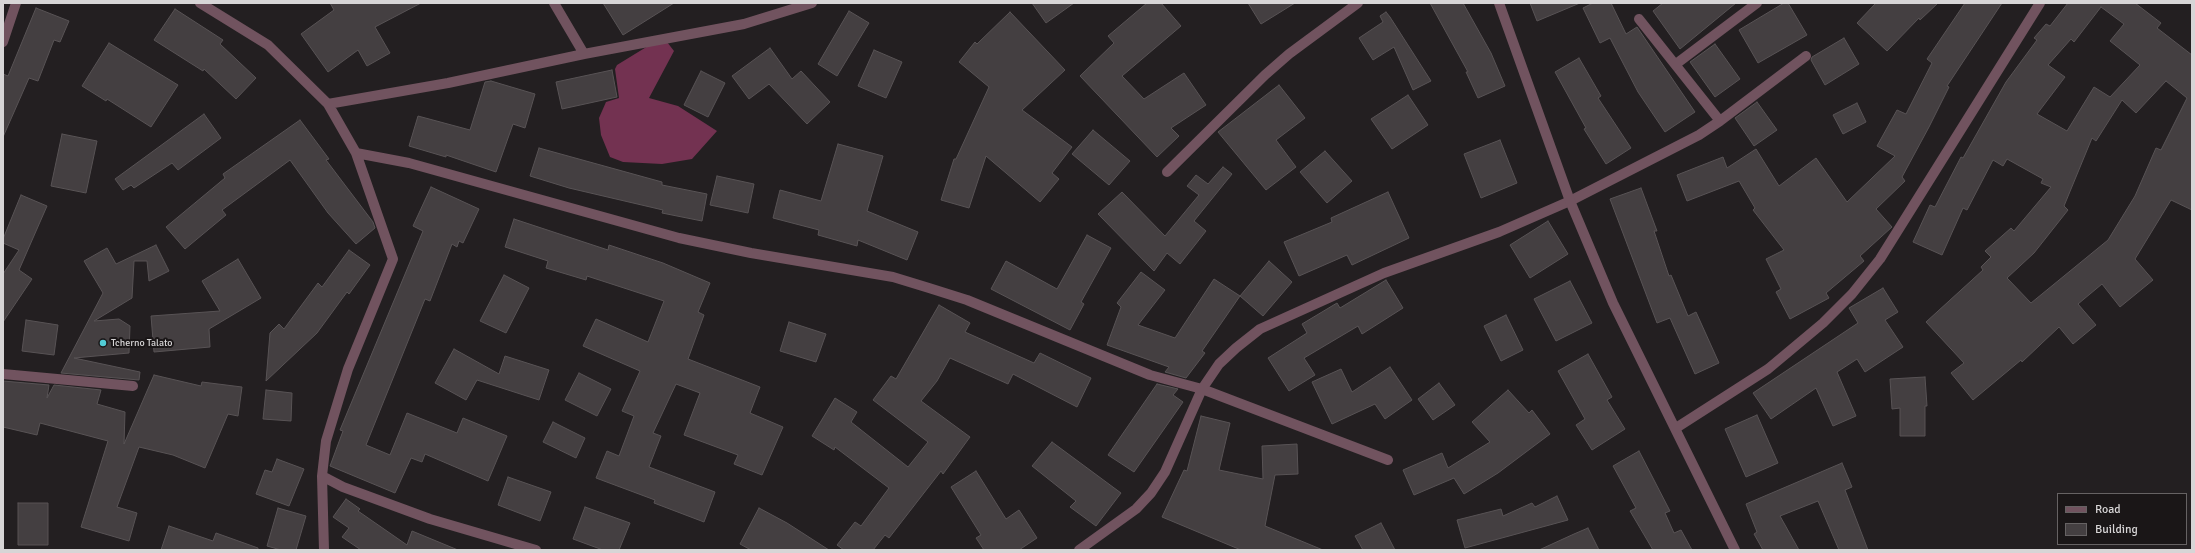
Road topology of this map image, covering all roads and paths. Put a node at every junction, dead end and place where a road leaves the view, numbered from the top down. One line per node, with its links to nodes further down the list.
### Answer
1 (16, 3): 10 (street)
2 (200, 3): 14 (street)
3 (554, 3): 11 (street)
4 (812, 3): 11 (street)
5 (1358, 3): 17 (street)
6 (1499, 3): 18 (street)
7 (1756, 3): 13 (street)
8 (2040, 3): 22 (street)
9 (1640, 19): 13 (street)
10 (3, 42)
11 (584, 54): 14 (street)
12 (1806, 56): 15 (street)
13 (1676, 64): 15 (street)
14 (328, 104): 16 (street)
15 (1720, 121): 18 (street)
16 (356, 153): 21 (street); 24 (street)
17 (1167, 172)
18 (1570, 201): 21 (street); 22 (street)
19 (3, 374): 20 (street)
20 (133, 386)
21 (1202, 389): 23 (street); 27 (street)
22 (1676, 428): 28 (street)
23 (1388, 460)
24 (322, 476): 25 (street); 26 (street)
25 (324, 550)
26 (536, 550)
27 (1079, 550)
28 (1735, 550)

